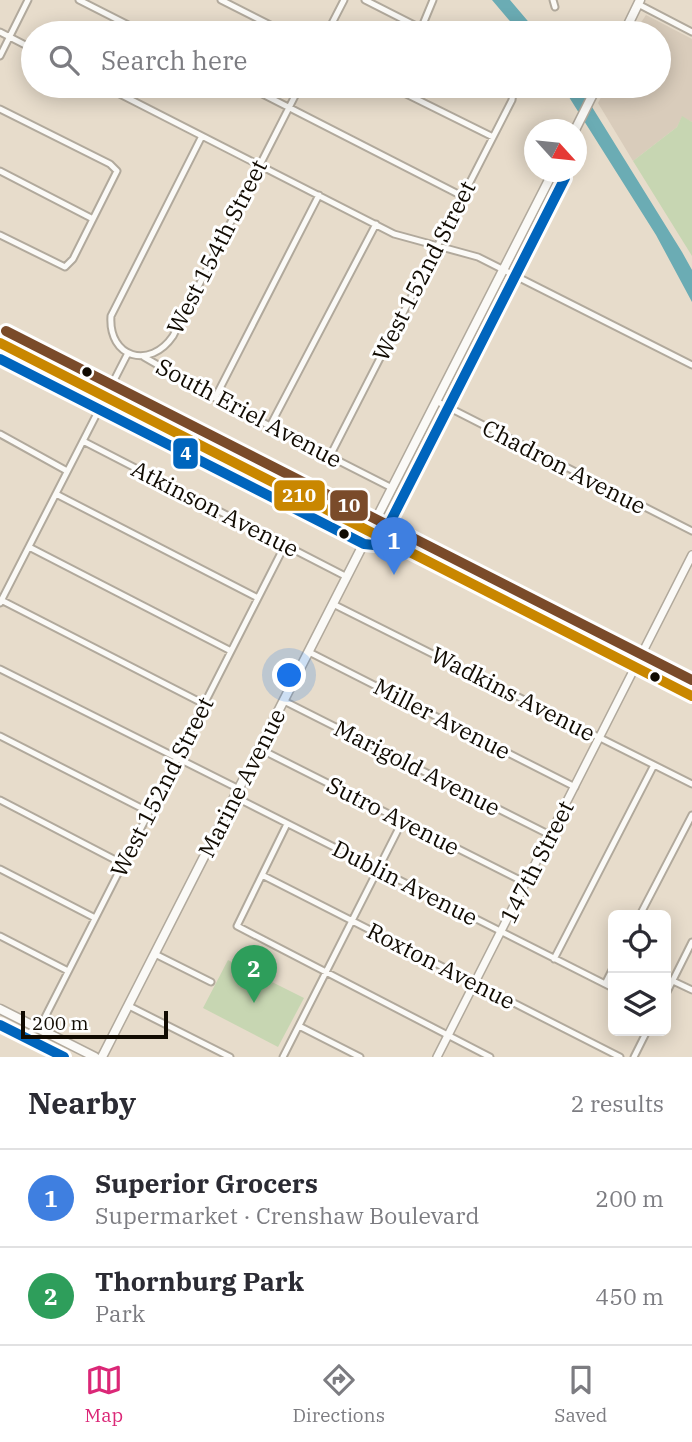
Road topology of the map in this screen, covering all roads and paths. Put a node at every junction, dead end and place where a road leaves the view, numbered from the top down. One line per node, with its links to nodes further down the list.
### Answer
1 (29, 0): 16 (street)
2 (79, 0): 8 (street)
3 (221, 0): 9 (street)
4 (344, 0): 10 (street)
5 (365, 0): 11 (street)
6 (433, 0): 12 (street)
7 (639, 2): 13 (main road); 15 (street)
8 (120, 21)
9 (262, 21)
10 (333, 21)
11 (406, 21)
12 (424, 21)
13 (630, 21)
14 (0, 32): 16 (street)
15 (692, 32)
16 (10, 37): 17 (street); 18 (street)
17 (21, 43)
18 (0, 56)
19 (128, 98): 28 (street)
20 (271, 98): 25 (street)
21 (294, 98): 25 (street, West 154th Street)
22 (414, 98): 29 (street)
23 (512, 98): 29 (street, West 152nd Street)
24 (591, 98): 27 (main road)
25 (289, 107): 30 (street, West 154th Street); 34 (street)
26 (0, 110): 35 (street)
27 (580, 119)
28 (202, 136): 30 (street); 41 (street)
29 (493, 137): 34 (street, West 152nd Street)
30 (259, 165): 33 (street); 42 (street, West 154th Street)
31 (0, 171): 35 (street)
32 (548, 182): 39 (main road, Marine Avenue)
33 (319, 195): 36 (street); 45 (street)
34 (463, 195): 38 (street, West 152nd Street)
35 (93, 219): 37 (street)
36 (376, 224): 38 (street); 47 (street)
37 (0, 235)
38 (437, 246): 39 (street); 50 (street, West 152nd Street)
39 (503, 270): 43 (street); 46 (main road, Marine Avenue)
40 (0, 343): 44 (main road)
41 (128, 353): 42 (street); 44 (street)
42 (144, 357): 45 (street, South Eriel Avenue)
43 (692, 366)
44 (105, 396): 49 (street); 54 (main road)
45 (215, 398): 47 (street, South Eriel Avenue)
46 (436, 401): 52 (main road, Marine Avenue); 55 (street, Chadron Avenue)
47 (270, 426): 50 (street, South Eriel Avenue)
48 (0, 434): 51 (street)
49 (83, 441): 51 (street); 56 (street, Atkinson Avenue)
50 (330, 456): 52 (street, South Eriel Avenue)
51 (67, 471): 53 (street)
52 (392, 488): 54 (main road, Marine Avenue)
53 (56, 494): 57 (street); 62 (street)
54 (370, 531): 59 (main road, Marine Avenue); 67 (main road)
55 (692, 531)
56 (285, 545): 59 (street, Atkinson Avenue); 62 (street, West 152nd Street)
57 (29, 547): 61 (street); 65 (street)
58 (692, 555): 67 (street, 147th Street)
59 (347, 577): 64 (main road, Marine Avenue)
60 (0, 580): 61 (street)
61 (9, 585): 63 (street)
62 (257, 598): 65 (street, West 152nd Street)
63 (1, 602): 71 (street)
64 (333, 604): 66 (main road, Marine Avenue); 73 (street, Wadkins Avenue)
65 (231, 651): 71 (street, West 152nd Street)
66 (309, 652): 70 (main road, Marine Avenue); 78 (street, Miller Avenue)
67 (636, 667): 69 (main road); 73 (street, 147th Street)
68 (0, 669): 75 (street, Dublin Avenue)
69 (692, 696)
70 (284, 701): 74 (main road, Marine Avenue); 85 (street, Marigold Avenue)
71 (204, 704): 75 (street, West 152nd Street)
72 (0, 736): 81 (street)
73 (600, 738): 76 (street, Wadkins Avenue); 78 (street, 147th Street)
74 (260, 749): 79 (main road, Marine Avenue); 83 (street, Sutro Avenue)
75 (176, 758): 79 (street, Dublin Avenue); 81 (street, West 152nd Street)
76 (654, 765): 77 (street, Wadkins Avenue); 98 (street)
77 (692, 784)
78 (575, 787): 85 (street, 147th Street)
79 (237, 793): 84 (street, Dublin Avenue); 97 (main road, Marine Avenue)
80 (0, 800): 86 (street)
81 (149, 812): 86 (street, West 152nd Street)
82 (692, 815): 91 (street)
83 (403, 820): 88 (street); 90 (street, Sutro Avenue)
84 (287, 824): 88 (street, Dublin Avenue); 89 (street)
85 (550, 835): 90 (street, 147th Street)
86 (122, 864): 92 (street, West 152nd Street)
87 (0, 869): 92 (street)
88 (378, 870): 93 (street); 94 (street, Dublin Avenue)
89 (261, 875): 93 (street, Roxton Avenue); 101 (street)
90 (526, 883): 94 (street, 147th Street)
91 (643, 910)
92 (95, 919): 99 (street, West 152nd Street)
93 (352, 921): 101 (street); 104 (street, Roxton Avenue)
94 (501, 932): 98 (street, Dublin Avenue); 104 (street, 147th Street)
95 (0, 936): 99 (street)
96 (692, 943): 102 (street)
97 (155, 954): 103 (street); 109 (main road, Marine Avenue)
98 (554, 959): 105 (street, Dublin Avenue)
99 (68, 971): 112 (street, West 152nd Street)
100 (610, 973): 105 (street)
101 (325, 974): 111 (street); 113 (street)
102 (673, 981): 106 (street); 108 (street)
103 (212, 982)
104 (475, 983): 113 (street, 147th Street); 122 (street, Roxton Avenue)
105 (605, 984): 107 (street, Dublin Avenue)
106 (671, 985)
107 (608, 986)
108 (692, 990)
109 (129, 1006): 116 (main road, Marine Avenue); 117 (street)
110 (0, 1009): 112 (main road)
111 (299, 1026): 118 (street); 119 (street)
112 (39, 1029): 115 (main road)
113 (447, 1035): 120 (street, 147th Street); 121 (street)
114 (644, 1036): 123 (street)
115 (95, 1057)
116 (102, 1057)
117 (230, 1057)
118 (283, 1057)
119 (360, 1057)
120 (437, 1057)
121 (490, 1057)
122 (620, 1057)
123 (634, 1057)

